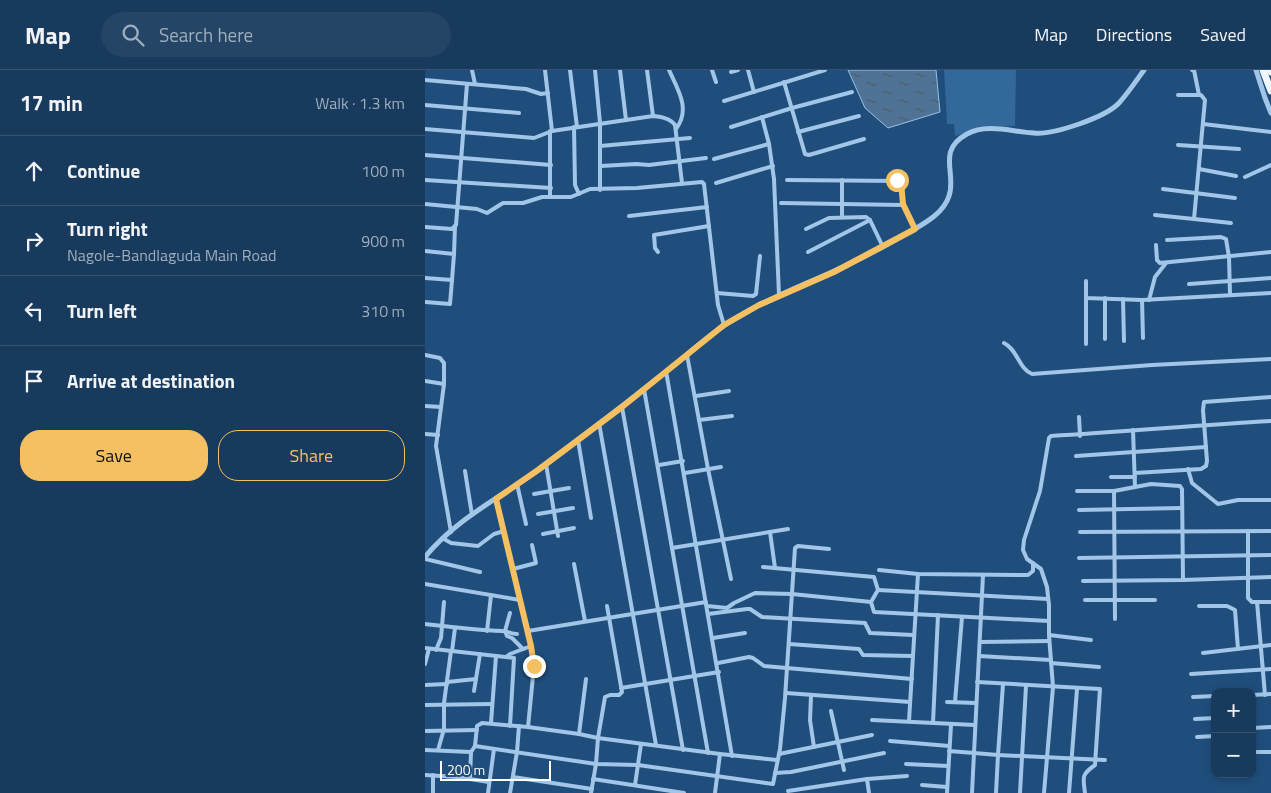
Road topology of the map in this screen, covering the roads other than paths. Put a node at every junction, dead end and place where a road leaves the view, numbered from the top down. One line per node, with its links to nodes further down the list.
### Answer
1 (472, 70): 21 (street)
2 (545, 70): 25 (street)
3 (570, 70): 40 (street)
4 (595, 70): 38 (street)
5 (620, 70): 37 (street)
6 (647, 70): 34 (street)
7 (669, 70): 43 (street)
8 (713, 70): 18 (street)
9 (738, 70): 16 (street)
10 (748, 70): 23 (street)
11 (825, 70): 19 (street)
12 (1144, 70): 97 (street)
13 (1192, 70): 27 (street)
14 (1256, 70): 32 (street)
15 (1263, 70): 22 (highway)
16 (731, 72)
17 (425, 80): 20 (street)
18 (716, 82)
19 (784, 82): 23 (street); 30 (street)
20 (467, 84): 21 (street); 31 (street)
21 (475, 84): 25 (street)
22 (1271, 91)
23 (755, 92): 28 (street)
24 (852, 92): 30 (street)
25 (548, 93): 44 (street)
26 (1178, 95): 27 (street)
27 (1199, 95): 39 (street)
28 (725, 101)
29 (425, 105): 31 (street)
30 (791, 108): 36 (street); 46 (street)
31 (465, 109): 33 (street); 45 (street)
32 (1271, 112)
33 (519, 113)
34 (653, 116): 37 (street); 43 (street)
35 (859, 116): 46 (street)
36 (762, 117): 41 (street); 51 (street)
37 (626, 120): 38 (street)
38 (600, 124): 40 (street); 53 (street)
39 (1203, 124): 47 (street); 54 (street)
40 (575, 127): 44 (street); 77 (street)
41 (731, 127)
42 (425, 129): 45 (street)
43 (676, 129): 50 (street)
44 (551, 131): 45 (street); 61 (street)
45 (463, 132): 57 (street)
46 (798, 132): 49 (street)
47 (1271, 132)
48 (690, 138): 50 (street)
49 (863, 139)
50 (677, 140): 53 (street); 60 (street)
51 (769, 144): 59 (street); 64 (street)
52 (1178, 145): 54 (street)
53 (601, 146): 63 (street)
54 (1201, 146): 55 (street); 65 (street)
55 (1239, 149)
56 (425, 155): 57 (street)
57 (461, 158): 61 (street); 71 (street)
58 (707, 158): 60 (street)
59 (714, 159)
60 (679, 161): 63 (street); 73 (street)
61 (551, 165): 74 (street)
62 (1271, 165): 67 (street)
63 (601, 166): 76 (street)
64 (773, 166): 72 (street); 118 (street)
65 (1199, 169): 66 (street); 78 (street)
66 (1236, 176)
67 (1245, 177)
68 (425, 180): 71 (street)
69 (787, 180): 70 (street)
70 (842, 180): 83 (street); 84 (street)
71 (459, 182): 74 (street); 85 (street)
72 (716, 183)
73 (682, 184): 76 (street); 86 (street)
74 (551, 188): 79 (street)
75 (1163, 189): 78 (street)
76 (601, 190): 77 (street)
77 (579, 194): 79 (street)
78 (1197, 194): 80 (street); 90 (street)
79 (550, 197): 85 (street)
80 (1235, 198)
81 (781, 203): 83 (street)
82 (425, 204): 85 (street)
83 (842, 204): 84 (street); 89 (street)
84 (903, 204): 97 (street)
85 (457, 206): 93 (street)
86 (707, 207): 88 (street); 94 (street)
87 (1155, 215): 90 (street)
88 (629, 216)
89 (842, 217): 91 (street); 96 (street)
90 (1194, 219): 92 (street)
91 (870, 220): 100 (street); 103 (street)
92 (1231, 223)
93 (455, 226): 95 (street); 105 (street)
94 (709, 226): 102 (street); 115 (street)
95 (425, 227)
96 (806, 229)
97 (915, 229): 100 (street)
98 (1167, 240): 107 (street)
99 (1156, 245): 108 (street)
100 (883, 247): 118 (street)
101 (425, 251): 105 (street)
102 (659, 252)
103 (808, 252)
104 (1271, 252): 107 (street)
105 (454, 254): 111 (street)
106 (760, 256): 115 (street)
107 (1229, 257): 108 (street); 113 (street)
108 (1165, 263): 123 (street)
109 (425, 278): 111 (street)
110 (1271, 278): 113 (street)
111 (452, 280): 124 (street)
112 (1086, 280): 119 (street)
113 (1230, 281): 114 (street); 117 (street)
114 (1189, 284)
115 (717, 293): 125 (street)
116 (1271, 293): 117 (street)
117 (1230, 294): 123 (street)
118 (779, 295): 125 (street)
119 (1086, 298): 120 (street); 130 (street)
120 (1105, 298): 121 (street); 127 (street)
121 (1123, 299): 122 (street); 128 (street)
122 (1142, 300): 123 (street); 126 (street)
123 (1149, 300)
124 (425, 302)
125 (724, 325): 132 (street)
126 (1143, 338)
127 (1105, 339)
128 (1124, 341)
129 (1004, 343): 133 (street)
130 (1086, 344)
131 (425, 355): 136 (street)
132 (687, 355): 134 (street); 139 (street)
133 (1271, 359)
134 (667, 371): 137 (street); 158 (street)
135 (425, 381): 136 (street)
136 (444, 384): 142 (street)
137 (644, 389): 143 (street); 160 (street)
138 (729, 392): 139 (street)
139 (696, 396): 146 (street)
140 (1271, 397): 149 (street)
141 (425, 406): 142 (street)
142 (441, 407): 152 (street)
143 (622, 407): 148 (street); 247 (street)
144 (732, 416): 146 (street)
145 (1079, 418): 153 (street)
146 (699, 420): 162 (street)
147 (1271, 420): 149 (street)
148 (599, 424): 154 (street); 250 (street)
149 (1204, 425): 150 (street); 155 (street)
150 (1133, 430): 153 (street); 156 (street)
151 (425, 434): 152 (street)
152 (438, 435): 193 (street)
153 (1080, 436): 211 (street)
154 (577, 440): 159 (street); 184 (street)
155 (1206, 447): 156 (street); 164 (street)
156 (1134, 452): 157 (street); 166 (street)
157 (1075, 456)
158 (683, 461): 160 (street); 165 (street)
159 (545, 464): 168 (street); 173 (street)
160 (659, 465): 203 (street)
161 (721, 466): 162 (street)
162 (708, 469): 165 (street); 200 (street)
163 (465, 470): 183 (street)
164 (1188, 470): 166 (street); 176 (street)
165 (685, 473): 201 (street)
166 (1135, 475): 167 (street); 169 (street)
167 (1111, 477)
168 (517, 484): 175 (street); 185 (street)
169 (1135, 487): 172 (street); 178 (street)
170 (569, 488): 173 (street)
171 (1077, 491): 172 (street)
172 (1114, 491): 179 (street)
173 (550, 492): 174 (street); 181 (street)
174 (534, 494)
175 (496, 499): 183 (street); 190 (street)
176 (1271, 500)
177 (573, 508): 181 (street)
178 (1182, 508): 179 (street); 189 (street)
179 (1114, 509): 180 (street); 196 (street)
180 (1079, 510)
181 (554, 512): 182 (street); 188 (street)
182 (538, 514)
183 (472, 515): 193 (street)
184 (591, 518)
185 (526, 524)
186 (574, 528): 188 (street)
187 (788, 529): 194 (street)
188 (557, 530): 197 (street); 198 (street)
189 (1183, 530): 191 (street); 196 (street); 207 (street)
190 (504, 531): 199 (street); 215 (street)
191 (1247, 531): 192 (street); 205 (street)
192 (1271, 531)
193 (451, 532): 199 (street)
194 (770, 532): 200 (street); 214 (street)
195 (1080, 532): 196 (street)
196 (1115, 532): 210 (street)
197 (543, 534)
198 (558, 536)
199 (444, 539): 208 (street)
200 (723, 539): 201 (street); 222 (street)
201 (696, 544): 203 (street); 242 (street)
202 (532, 545): 215 (street)
203 (672, 548): 244 (street)
204 (829, 549): 216 (street)
205 (1248, 555): 206 (street); 207 (street); 223 (street)
206 (1271, 555)
207 (1183, 557): 210 (street); 224 (street)
208 (425, 558): 218 (street)
209 (1079, 558): 210 (street)
210 (1115, 558): 226 (street)
211 (1033, 563): 220 (street); 233 (street)
212 (574, 564): 260 (street)
213 (763, 567): 214 (street)
214 (775, 568): 216 (street)
215 (513, 569): 234 (street)
216 (794, 569): 228 (street); 230 (street)
217 (879, 570): 219 (street)
218 (480, 572)
219 (917, 574): 220 (street); 229 (street)
220 (983, 575): 232 (street)
221 (1271, 577): 223 (street)
222 (731, 578)
223 (1248, 578): 224 (street); 240 (street)
224 (1183, 580): 226 (street)
225 (1083, 581): 226 (street)
226 (1115, 581): 236 (street)
227 (425, 584): 231 (street)
228 (878, 590): 229 (street); 239 (street)
229 (916, 592): 232 (street); 252 (street)
230 (792, 594): 239 (street); 246 (street); 257 (street)
231 (491, 595): 234 (street); 264 (street)
232 (982, 596): 233 (street); 255 (street)
233 (1049, 599): 259 (street)
234 (521, 600): 266 (street)
235 (1085, 600): 236 (street)
236 (1115, 600): 237 (street); 258 (street)
237 (1155, 600)
238 (444, 602): 262 (street)
239 (871, 602): 252 (street)
240 (1257, 602): 241 (street); 277 (street)
241 (1271, 602)
242 (707, 604): 244 (street); 246 (street); 251 (street)
243 (607, 606): 256 (street)
244 (682, 606): 247 (street); 299 (street)
245 (1199, 606): 281 (street)
246 (727, 608): 248 (street)
247 (658, 610): 250 (street); 303 (street)
248 (738, 610): 251 (street); 257 (street)
249 (510, 613): 265 (street)
250 (634, 614): 256 (street); 308 (street)
251 (709, 614): 271 (street)
252 (915, 614): 253 (street); 269 (street)
253 (938, 615): 254 (street); 334 (street)
254 (962, 617): 255 (street); 323 (street)
255 (982, 618): 259 (street); 274 (street)
256 (610, 619): 260 (street); 311 (street)
257 (791, 619): 269 (street); 275 (street)
258 (1115, 619)
259 (1049, 621): 270 (street)
260 (585, 622): 266 (street)
261 (425, 624): 262 (street)
262 (441, 626): 263 (street); 282 (street)
263 (455, 628): 264 (street); 283 (street)
264 (487, 631): 265 (street)
265 (505, 631): 268 (street); 280 (street)
266 (528, 631): 278 (street)
267 (745, 633): 271 (street)
268 (517, 634)
269 (913, 635): 287 (street)
270 (1049, 635): 272 (street); 273 (street)
271 (713, 638): 291 (street)
272 (1091, 640)
273 (1049, 641): 274 (street); 290 (street)
274 (980, 642): 288 (street)
275 (789, 644): 287 (street); 294 (street)
276 (1271, 644): 277 (street)
277 (1261, 645): 281 (street); 295 (street)
278 (531, 646): 280 (street); 339 (street)
279 (427, 649): 282 (street); 292 (street)
280 (523, 649): 289 (street)
281 (1238, 649): 284 (street)
282 (437, 650): 283 (street)
283 (452, 651): 285 (street); 305 (street)
284 (1203, 652)
285 (480, 654): 286 (street); 300 (street)
286 (496, 656): 289 (street); 326 (street)
287 (912, 656): 302 (street)
288 (979, 656): 290 (street); 304 (street)
289 (506, 657): 337 (street)
290 (1051, 662): 293 (street); 310 (street)
291 (718, 663): 294 (street); 297 (street)
292 (425, 664)
293 (1099, 667)
294 (787, 668): 302 (street); 314 (street)
295 (1263, 669): 296 (street); 298 (street); 317 (street)
296 (1271, 669)
297 (719, 672): 299 (street); 371 (street)
298 (1191, 674)
299 (695, 676): 303 (street); 365 (street)
300 (476, 679): 305 (street); 313 (street)
301 (585, 679): 345 (street)
302 (912, 679): 321 (street)
303 (670, 680): 308 (street); 360 (street)
304 (977, 682): 306 (street); 325 (street)
305 (447, 683): 307 (street); 324 (street)
306 (1003, 684): 309 (street); 370 (street)
307 (425, 685)
308 (646, 685): 311 (street); 353 (street)
309 (1026, 686): 310 (street); 372 (street)
310 (1053, 687): 312 (street); 373 (street)
311 (621, 688): 349 (street)
312 (1077, 689): 374 (street); 375 (street)
313 (474, 691)
314 (786, 693): 318 (street); 369 (street)
315 (1271, 694): 317 (street)
316 (1256, 695): 317 (street)
317 (1265, 695)
318 (811, 696): 321 (street); 355 (street)
319 (1211, 696): 320 (street)
320 (1193, 697)
321 (910, 702): 332 (street)
322 (947, 702): 323 (street)
323 (955, 702): 325 (street)
324 (444, 703): 326 (street); 327 (street); 344 (street)
325 (976, 703): 336 (street)
326 (492, 704): 333 (street)
327 (425, 705)
328 (831, 711): 351 (street)
329 (1211, 718): 331 (street)
330 (872, 720): 332 (street)
331 (1195, 720)
332 (909, 721): 334 (street)
333 (491, 723): 337 (street); 342 (street)
334 (933, 723): 335 (street)
335 (951, 725): 336 (street); 357 (street)
336 (975, 725): 367 (street)
337 (510, 726): 338 (street)
338 (519, 726): 339 (street); 362 (street)
339 (528, 727): 345 (street)
340 (1271, 727): 341 (street)
341 (1256, 728)
342 (477, 730): 344 (street); 354 (street)
343 (425, 731): 344 (street)
344 (443, 731): 359 (street)
345 (579, 734): 349 (street)
346 (872, 735): 351 (street)
347 (1197, 736): 348 (street)
348 (1211, 736)
349 (598, 738): 352 (street); 379 (street)
350 (890, 741): 357 (street)
351 (837, 742): 355 (street); 378 (street)
352 (641, 744): 353 (street); 381 (street)
353 (655, 745): 360 (street)
354 (475, 746): 356 (street); 361 (street)
355 (813, 747): 369 (street)
356 (494, 749): 362 (street); 393 (street)
357 (949, 749): 367 (street); 382 (street)
358 (425, 750): 359 (street)
359 (437, 750): 361 (street)
360 (683, 750): 365 (street)
361 (471, 752): 390 (street)
362 (517, 752): 379 (street); 389 (street)
363 (1256, 752): 364 (street)
364 (1271, 752)
365 (708, 753): 368 (street)
366 (884, 753): 378 (street)
367 (974, 753): 370 (street); 406 (street)
368 (720, 754): 371 (street); 387 (street)
369 (779, 754): 376 (street)
370 (998, 755): 372 (street); 407 (street)
371 (733, 756): 376 (street)
372 (1022, 756): 373 (street); 408 (street)
373 (1047, 758): 374 (street); 409 (street)
374 (1072, 759): 375 (street); 410 (street)
375 (1095, 759): 377 (street); 411 (street)
376 (777, 760): 384 (street)
377 (1105, 760)
378 (842, 762): 383 (street); 384 (street)
379 (596, 764): 381 (street); 391 (street)
380 (906, 764): 382 (street)
381 (638, 765): 387 (street); 394 (street)
382 (949, 766): 396 (street)
383 (844, 770)
384 (775, 773): 387 (street)
385 (433, 775): 386 (street); 390 (street); 399 (street)
386 (425, 776)
387 (718, 776): 403 (street)
388 (907, 776): 392 (street)
389 (513, 777): 397 (street); 401 (street)
390 (469, 779): 393 (street)
391 (593, 779): 394 (street); 397 (street)
392 (867, 779): 398 (street); 404 (street)
393 (489, 782): 400 (street)
394 (635, 785): 402 (street)
395 (922, 785): 396 (street)
396 (947, 787): 405 (street)
397 (591, 791)
398 (788, 791)
399 (433, 793)
400 (488, 793)
401 (510, 793)
402 (683, 793)
403 (715, 793)
404 (869, 793)
405 (947, 793)
406 (972, 793)
407 (996, 793)
408 (1020, 793)
409 (1044, 793)
410 (1069, 793)
411 (1085, 793)

